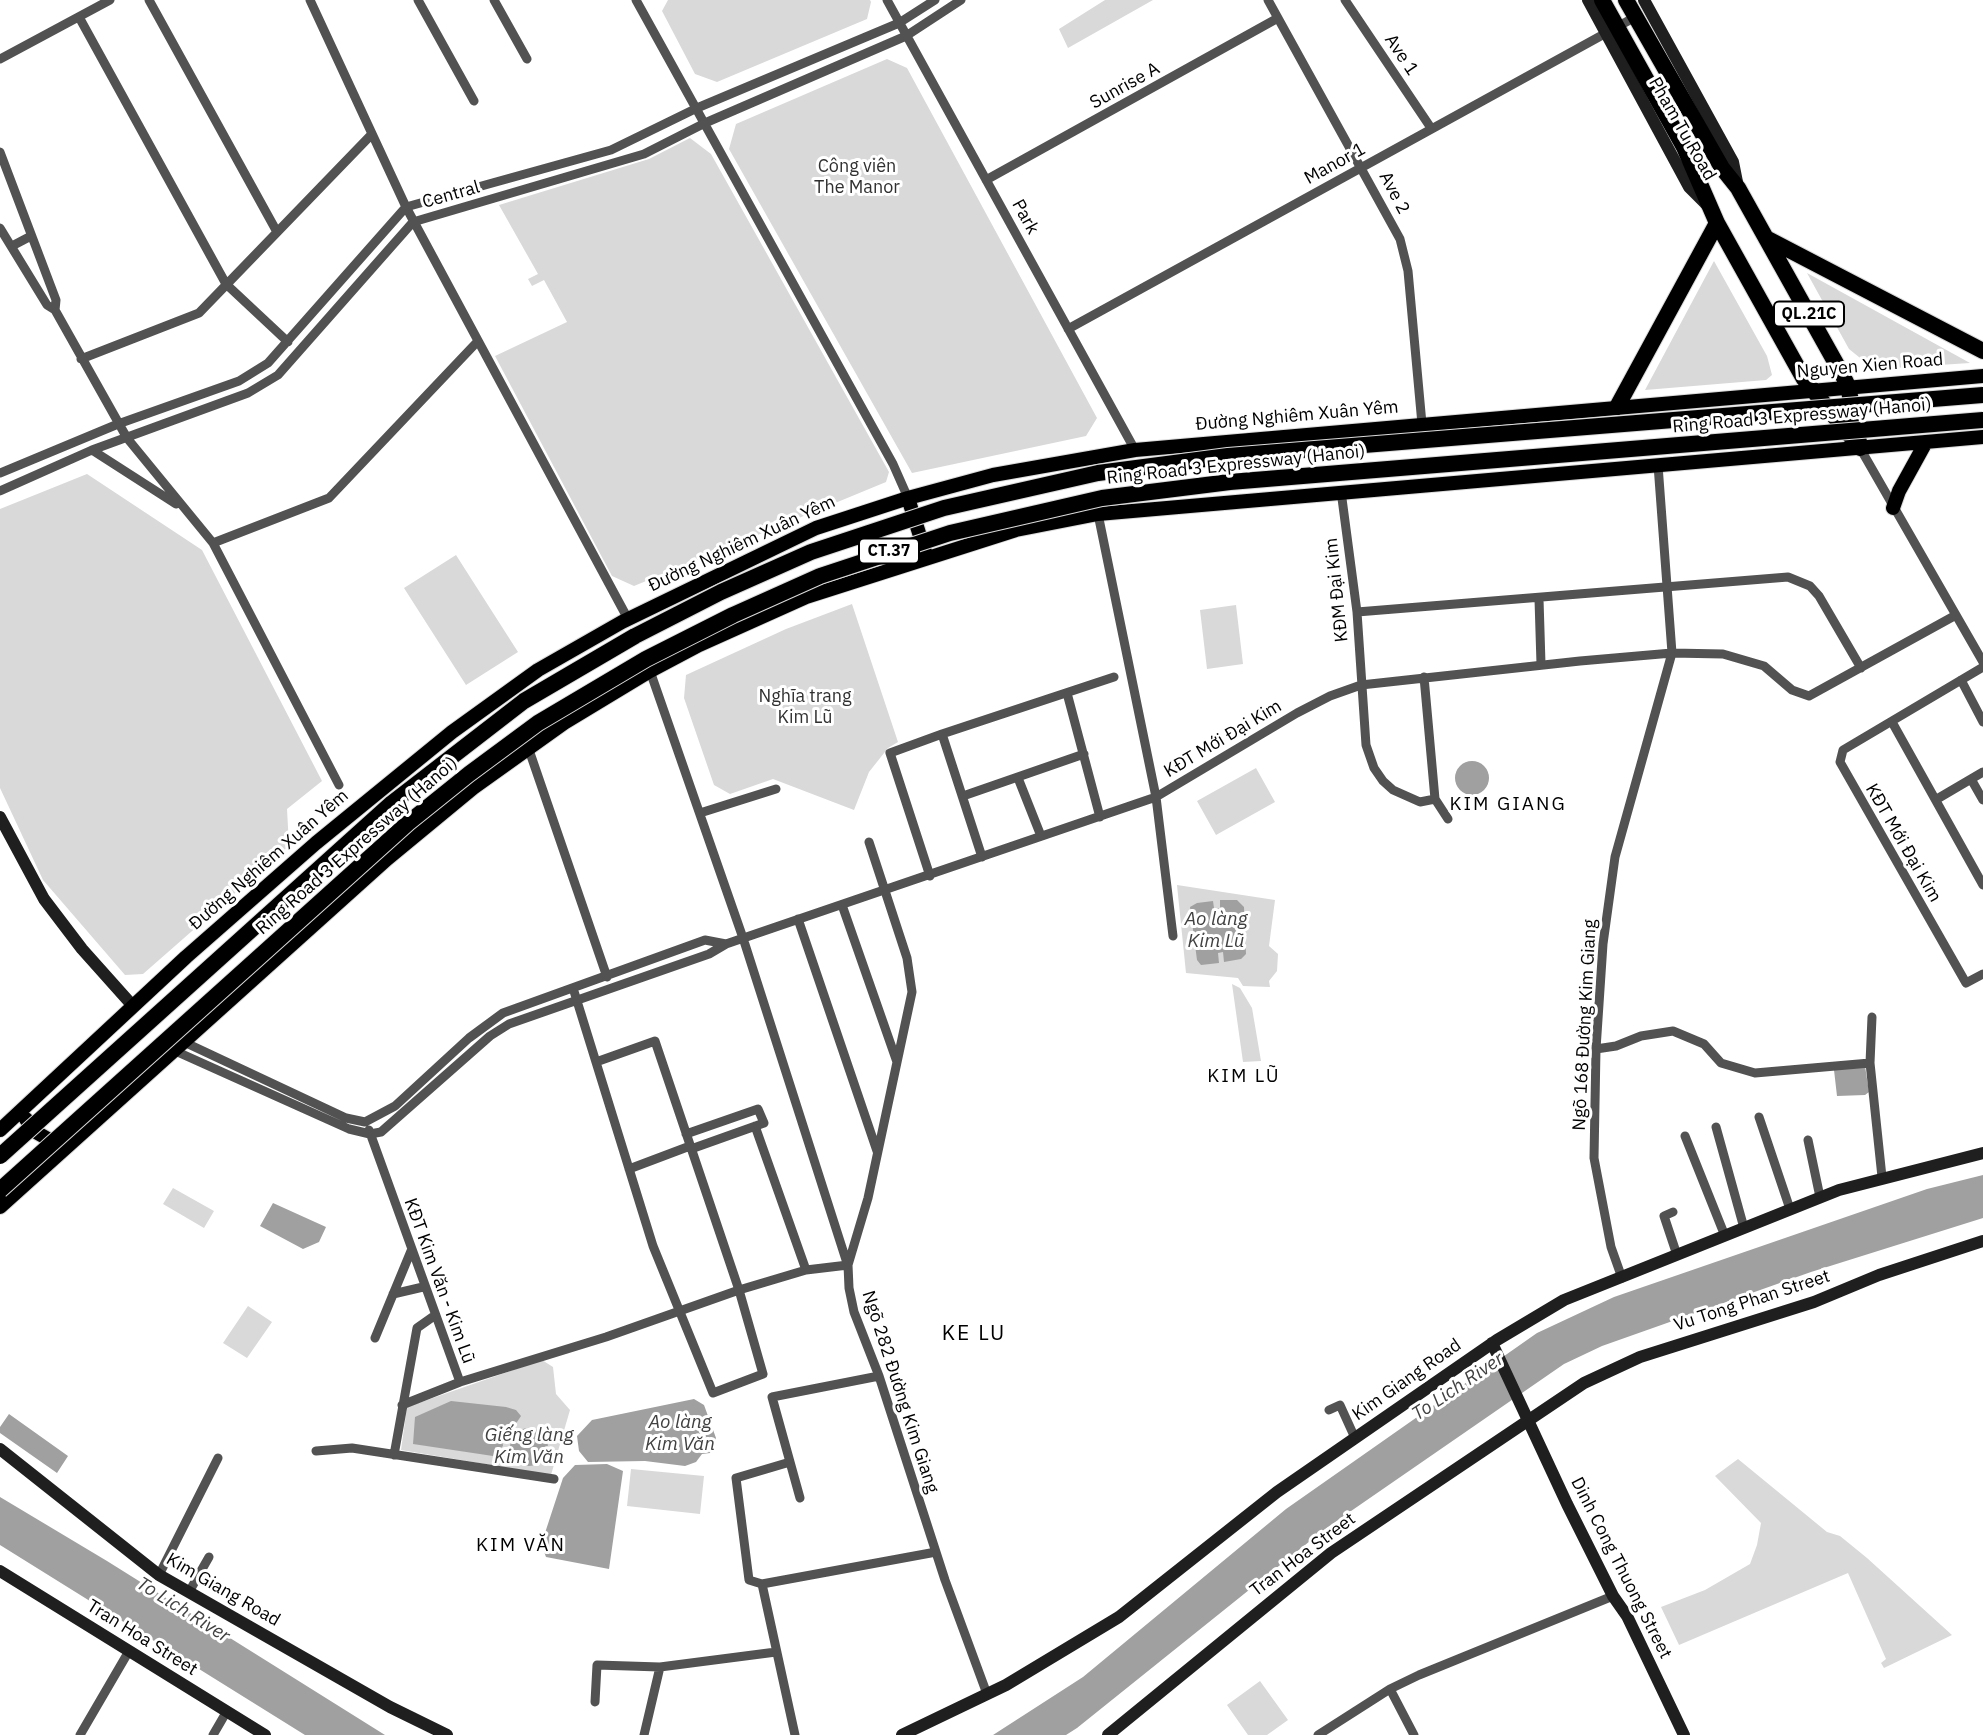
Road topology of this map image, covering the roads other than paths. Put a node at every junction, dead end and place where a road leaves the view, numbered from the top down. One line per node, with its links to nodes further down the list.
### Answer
1 (110, 0): 16 (street)
2 (149, 0): 35 (street)
3 (310, 0): 27 (street)
4 (418, 0): 23 (street)
5 (494, 0): 22 (street)
6 (636, 0): 24 (street)
7 (887, 0): 18 (street, Park)
8 (935, 0): 18 (street, Central)
9 (961, 0): 20 (street, Central)
10 (1268, 0): 17 (street, Ave 2)
11 (1345, 0): 26 (street, Ave 1)
12 (1588, 0): 19 (main road, Pham Tu Road)
13 (1602, 0): 19 (highway, QL.21C)
14 (1626, 0): 15 (highway, Pham Tu Road)
15 (1643, 9): 19 (street, Manor 1); 37 (highway, Pham Tu Road / QL.21C)
16 (79, 17): 21 (street); 39 (street)
17 (1278, 18): 29 (street, Ave 2); 30 (street, Sunrise A)
18 (899, 23): 20 (street, Park); 24 (street, Central)
19 (1611, 30): 26 (street, Manor 1); 33 (highway, Pham Tu Road / QL.21C)
20 (906, 36): 25 (street, Central); 30 (street, Park)
21 (0, 60)
22 (527, 60)
23 (474, 101)
24 (697, 108): 25 (street); 31 (street, Central)
25 (705, 123): 32 (street, Central); 65 (street)
26 (1432, 128): 29 (street, Manor 1)
27 (372, 134): 31 (street); 35 (street)
28 (0, 152): 36 (street)
29 (1362, 167): 41 (street, Manor 1); 54 (street, Ave 2)
30 (986, 180): 41 (street, Park)
31 (406, 208): 32 (street); 43 (street, Central)
32 (413, 222): 42 (street); 55 (street, Central)
33 (1717, 223): 48 (highway, QL.21C); 51 (highway)
34 (0, 228): 38 (street)
35 (277, 232): 39 (street)
36 (31, 236): 38 (street); 40 (street)
37 (1767, 239): 44 (highway); 47 (highway, Pham Tu Road / QL.21C)
38 (12, 246): 40 (street)
39 (226, 284): 43 (street); 45 (street)
40 (55, 310): 45 (street)
41 (1068, 329): 60 (street, Park)
42 (478, 341): 69 (street); 75 (street)
43 (288, 342): 53 (street, Central)
44 (1983, 351)
45 (81, 359): 53 (street)
46 (1983, 376): 47 (main road, Nguyen Xien Road)
47 (1848, 386): 48 (main road, Nguyen Xien Road); 58 (highway, Pham Tu Road / QL.21C)
48 (1811, 390): 49 (main road, Nguyen Xien Road); 58 (highway, QL.21C)
49 (1760, 394): 51 (main road, Đường Nghiêm Xuân Yêm)
50 (1983, 395): 151 (highway, Ring Road 3 Expressway (Hanoi) / CT.37, bridge)
51 (1617, 407): 54 (main road, Đường Nghiêm Xuân Yêm)
52 (1983, 420): 154 (highway, Ring Road 3 Expressway (Hanoi) / CT.37, bridge)
53 (118, 424): 55 (street); 62 (street, Central)
54 (1422, 424): 60 (main road, Đường Nghiêm Xuân Yêm)
55 (127, 438): 59 (street, Central); 67 (street)
56 (1983, 438): 57 (main road)
57 (1926, 442): 58 (main road); 66 (main road)
58 (1860, 448): 61 (main road); 66 (street)
59 (92, 450): 63 (street, Central); 67 (street)
60 (1135, 450): 65 (main road, Đường Nghiêm Xuân Yêm)
61 (1658, 465): 64 (main road); 71 (street)
62 (0, 473)
63 (0, 491)
64 (1341, 491): 68 (main road); 73 (street, KĐM Đại Kim)
65 (908, 498): 70 (main road); 75 (main road, Đường Nghiêm Xuân Yêm)
66 (1893, 508): 74 (street)
67 (184, 509): 69 (street)
68 (1098, 514): 70 (main road); 97 (street)
69 (213, 543): 94 (street)
70 (927, 556): 80 (main road)
71 (1667, 586): 72 (street); 76 (street); 79 (street)
72 (1539, 599): 73 (street); 77 (street)
73 (1357, 612): 84 (street, KĐM Đại Kim)
74 (1956, 615): 78 (street); 79 (street, KĐT Mới Đại Kim)
75 (628, 619): 122 (main road, Đường Nghiêm Xuân Yêm)
76 (1672, 653): 77 (street, KĐT Mới Đại Kim); 79 (street, KĐT Mới Đại Kim); 129 (street, Ngõ 168 Đường Kim Giang)
77 (1542, 664): 82 (street, KĐT Mới Đại Kim)
78 (1983, 664): 83 (street, KĐT Mới Đại Kim)
79 (1861, 668)
80 (650, 671): 89 (main road); 101 (street)
81 (1114, 677): 85 (street)
82 (1424, 677): 84 (street, KĐT Mới Đại Kim); 98 (street)
83 (1961, 680): 86 (street, KĐT Mới Đại Kim); 87 (street)
84 (1361, 685): 97 (street, KĐT Mới Đại Kim); 98 (street)
85 (1068, 693): 88 (street); 90 (street)
86 (1892, 722): 99 (street); 118 (street, KĐT Mới Đại Kim)
87 (1983, 722)
88 (942, 734): 96 (street); 108 (street)
89 (528, 747): 119 (street); 127 (main road)
90 (1084, 754): 92 (street); 102 (street)
91 (1983, 772): 93 (street)
92 (1018, 778): 96 (street); 105 (street)
93 (1971, 779): 99 (street); 100 (street)
94 (339, 785)
95 (776, 789): 101 (street)
96 (963, 796): 107 (street)
97 (1156, 797): 102 (street, KĐT Mới Đại Kim); 113 (street)
98 (1435, 799): 104 (street)
99 (1937, 799): 109 (street)
100 (1983, 800)
101 (700, 813): 114 (street)
102 (1100, 817): 105 (street, KĐT Mới Đại Kim)
103 (0, 819): 122 (main road)
104 (1448, 819)
105 (1041, 836): 107 (street, KĐT Mới Đại Kim)
106 (869, 842): 110 (street, Ngõ 282 Đường Kim Giang)
107 (982, 857): 108 (street, KĐT Mới Đại Kim)
108 (930, 876): 110 (street, KĐT Mới Đại Kim)
109 (1983, 885)
110 (886, 890): 111 (street, KĐT Mới Đại Kim); 131 (street, Ngõ 282 Đường Kim Giang)
111 (842, 905): 112 (street, KĐT Mới Đại Kim); 131 (street)
112 (798, 919): 114 (street, KĐT Mới Đại Kim); 149 (street)
113 (1173, 936)
114 (743, 938): 116 (street, KĐT Mới Đại Kim); 164 (street)
115 (705, 940): 116 (street); 117 (street); 119 (street)
116 (726, 944): 117 (street)
117 (709, 954): 121 (street)
118 (1983, 974)
119 (607, 977): 120 (street)
120 (573, 988): 121 (street); 123 (street)
121 (577, 999): 124 (street); 130 (street)
122 (132, 1005): 135 (main road, Đường Nghiêm Xuân Yêm)
123 (524, 1006): 124 (street); 126 (street)
124 (528, 1016): 128 (street)
125 (1871, 1017): 132 (street)
126 (469, 1038): 128 (street); 138 (street)
127 (179, 1046): 133 (street); 134 (street); 147 (main road)
128 (477, 1048): 142 (street)
129 (1596, 1049): 132 (street); 166 (street, Ngõ 168 Đường Kim Giang)
130 (596, 1062): 143 (street); 152 (street)
131 (898, 1062): 149 (street, Ngõ 282 Đường Kim Giang)
132 (1870, 1063): 153 (street)
133 (300, 1095): 134 (street); 138 (street)
134 (297, 1105): 142 (street)
135 (25, 1107): 141 (main road, Đường Nghiêm Xuân Yêm); 147 (main road)
136 (1759, 1117): 157 (street)
137 (725, 1120): 139 (street); 143 (street); 144 (street)
138 (365, 1122): 142 (street, KĐT Kim Văn - Kim Lũ)
139 (755, 1126): 144 (street); 165 (street)
140 (1716, 1127): 159 (street)
141 (0, 1130)
142 (370, 1134): 162 (street, KĐT Kim Văn - Kim Lũ)
143 (686, 1134): 148 (street)
144 (730, 1135): 148 (street)
145 (1685, 1136): 160 (street)
146 (1808, 1140): 155 (street)
147 (65, 1148): 156 (main road)
148 (690, 1148): 152 (street); 168 (street)
149 (878, 1153): 164 (street, Ngõ 282 Đường Kim Giang)
150 (1983, 1153): 153 (main road, Kim Giang Road)
151 (0, 1156)
152 (629, 1169): 170 (street)
153 (1882, 1177): 155 (main road, Kim Giang Road)
154 (0, 1190)
155 (1820, 1197): 157 (main road, Kim Giang Road)
156 (0, 1208)
157 (1790, 1209): 159 (main road, Kim Giang Road)
158 (1673, 1213): 163 (street)
159 (1744, 1228): 160 (main road, Kim Giang Road)
160 (1725, 1236): 163 (main road, Kim Giang Road)
161 (1983, 1241): 178 (main road, Vu Tong Phan Street)
162 (411, 1251): 167 (street, KĐT Kim Văn - Kim Lũ); 169 (street)
163 (1676, 1255): 166 (main road, Kim Giang Road)
164 (848, 1265): 165 (street, KĐT Kim Văn - Kim Lũ); 174 (street, Ngõ 282 Đường Kim Giang)
165 (806, 1270): 168 (street, KĐT Kim Văn - Kim Lũ)
166 (1622, 1278): 173 (main road, Kim Giang Road)
167 (423, 1287): 169 (street); 171 (street, KĐT Kim Văn - Kim Lũ)
168 (739, 1290): 170 (street, KĐT Kim Văn - Kim Lũ); 170 (street)
169 (393, 1294): 172 (street)
170 (677, 1311): 175 (street, KĐT Kim Văn - Kim Lũ)
171 (434, 1316): 175 (street, KĐT Kim Văn - Kim Lũ); 176 (street)
172 (375, 1338)
173 (1495, 1348): 178 (main road, Dinh Cong Thuong Street); 179 (main road, Kim Giang Road)
174 (879, 1376): 184 (street); 187 (street, Ngõ 282 Đường Kim Giang)
175 (460, 1382): 176 (street)
176 (402, 1405): 182 (street)
177 (1329, 1410): 179 (street)
178 (1529, 1417): 193 (main road, Dinh Cong Thuong Street); 201 (main road, Tran Hoa Street)
179 (1355, 1438): 198 (main road, Kim Giang Road)
180 (0, 1448): 190 (main road, Kim Giang Road)
181 (316, 1451): 182 (street)
182 (394, 1455): 185 (street)
183 (218, 1458): 190 (street)
184 (790, 1462): 186 (street); 191 (street)
185 (554, 1479)
186 (800, 1498)
187 (936, 1552): 191 (street); 198 (street, Ngõ 282 Đường Kim Giang)
188 (209, 1557): 192 (street)
189 (0, 1571): 194 (main road, Tran Hoa Street)
190 (159, 1575): 192 (main road, Kim Giang Road)
191 (762, 1584): 195 (street)
192 (189, 1592): 205 (main road, Kim Giang Road)
193 (1613, 1595): 197 (street); 211 (main road, Dinh Cong Thuong Street)
194 (129, 1651): 200 (main road, Tran Hoa Street); 202 (street)
195 (776, 1651): 196 (street); 207 (street)
196 (660, 1667): 199 (street); 206 (street)
197 (1390, 1689): 209 (street); 210 (street)
198 (987, 1694): 208 (main road, Kim Giang Road)
199 (595, 1703)
200 (227, 1711): 203 (street); 204 (main road, Tran Hoa Street)
201 (1111, 1734)
202 (80, 1735)
203 (213, 1735)
204 (265, 1735)
205 (447, 1735)
206 (644, 1735)
207 (795, 1735)
208 (902, 1735)
209 (1318, 1735)
210 (1414, 1735)
211 (1684, 1735)

